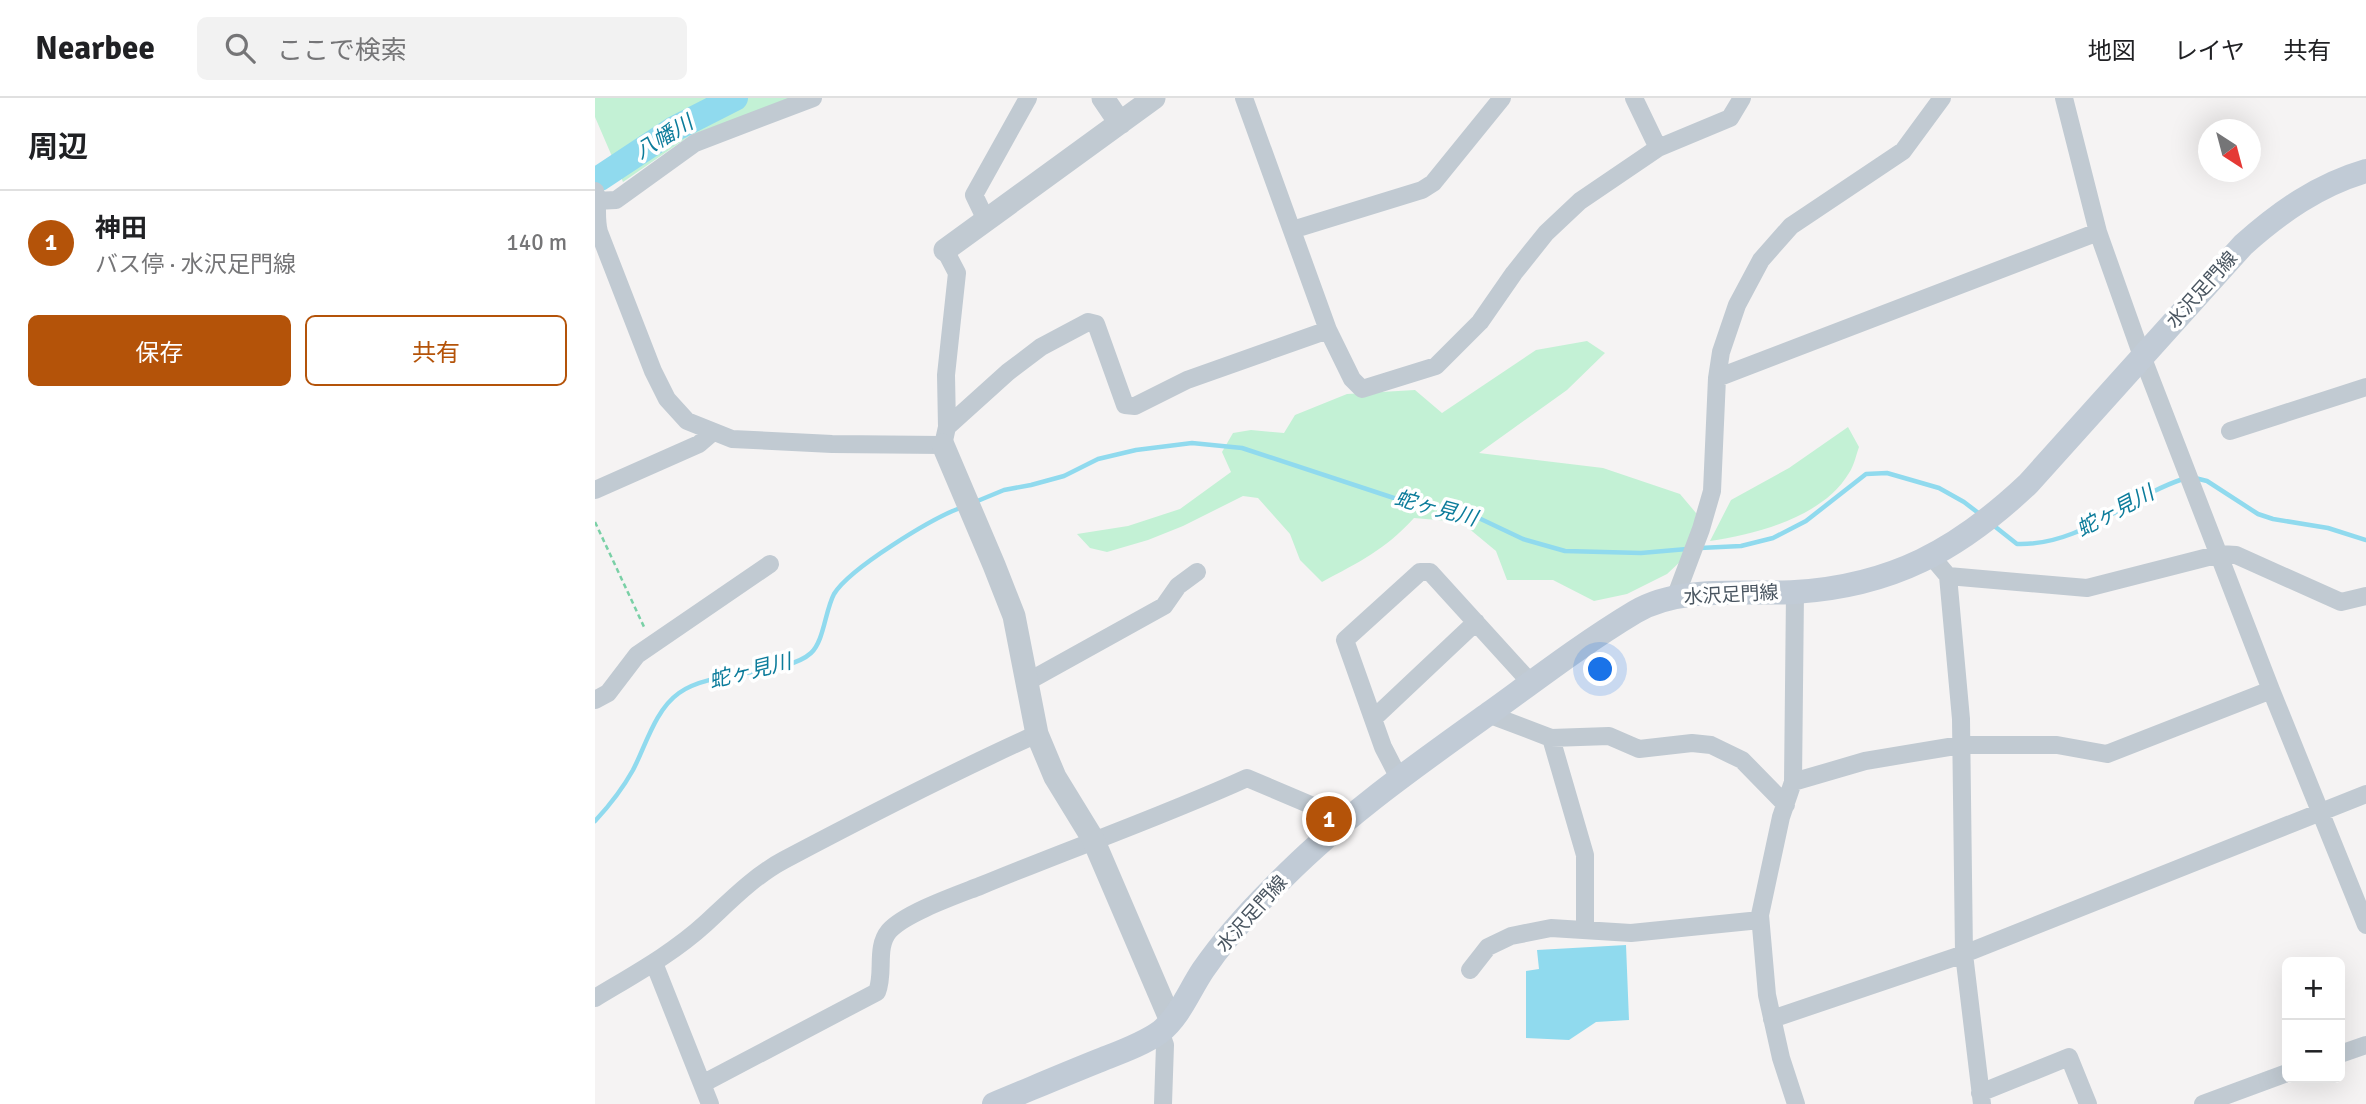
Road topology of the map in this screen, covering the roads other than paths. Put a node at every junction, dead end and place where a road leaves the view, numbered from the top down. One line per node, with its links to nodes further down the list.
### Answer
1 (813, 98): 14 (street)
2 (1028, 98): 15 (street)
3 (1103, 98): 11 (street)
4 (1154, 98): 11 (street)
5 (1244, 98): 16 (street)
6 (1501, 98): 16 (street)
7 (1634, 98): 12 (street)
8 (1742, 98): 12 (street)
9 (1942, 98): 21 (street)
10 (2064, 98): 17 (street)
11 (1120, 123): 15 (street)
12 (1658, 149): 19 (street)
13 (2366, 171): 20 (main road, 水沢足門線)
14 (596, 205): 24 (street)
15 (986, 220): 18 (street)
16 (1292, 230): 19 (street)
17 (2098, 232): 20 (street); 21 (street)
18 (945, 250): 25 (street)
19 (1328, 330): 25 (street)
20 (2142, 356): 27 (street); 28 (main road, 水沢足門線)
21 (1717, 379): 34 (street)
22 (2366, 387): 23 (street)
23 (2231, 431)
24 (713, 432): 25 (street); 26 (street)
25 (945, 436): 36 (street)
26 (595, 490)
27 (2220, 554): 31 (street); 33 (street); 38 (street)
28 (1932, 557): 31 (street); 32 (main road, 水沢足門線)
29 (770, 564): 39 (street)
30 (1197, 572): 36 (street)
31 (1948, 576): 44 (street)
32 (1795, 592): 34 (main road, 水沢足門線); 46 (street)
33 (2366, 596)
34 (1675, 598): 37 (main road, 水沢足門線)
35 (1476, 622): 37 (street); 41 (street); 41 (street)
36 (1027, 682): 42 (street)
37 (1531, 683): 40 (main road, 水沢足門線)
38 (2271, 690): 44 (street); 49 (street)
39 (595, 700)
40 (1488, 714): 43 (street); 45 (main road, 水沢足門線)
41 (1373, 719): 45 (street)
42 (1037, 734): 51 (street); 56 (street)
43 (1551, 738): 48 (street); 54 (street)
44 (1961, 745): 46 (street); 55 (street)
45 (1399, 778): 60 (main road, 水沢足門線)
46 (1793, 782): 48 (street)
47 (2366, 794): 49 (street)
48 (1786, 805): 52 (street)
49 (2321, 813): 53 (street); 55 (street)
50 (1332, 814): 51 (street)
51 (1093, 839): 60 (street); 64 (street)
52 (1761, 920): 54 (street); 59 (street)
53 (2366, 925)
54 (1585, 930): 57 (street)
55 (1963, 954): 59 (street); 65 (street)
56 (654, 963): 58 (street); 64 (street)
57 (1469, 970)
58 (595, 998)
59 (1772, 1019): 69 (street)
60 (1166, 1026): 67 (main road, 水沢足門線); 68 (street)
61 (2366, 1045): 62 (street)
62 (2345, 1052)
63 (2282, 1075): 71 (street)
64 (702, 1084): 66 (street)
65 (1981, 1098): 70 (street)
66 (710, 1104)
67 (994, 1104)
68 (1163, 1104)
69 (1796, 1104)
70 (2088, 1104)
71 (2203, 1104)

